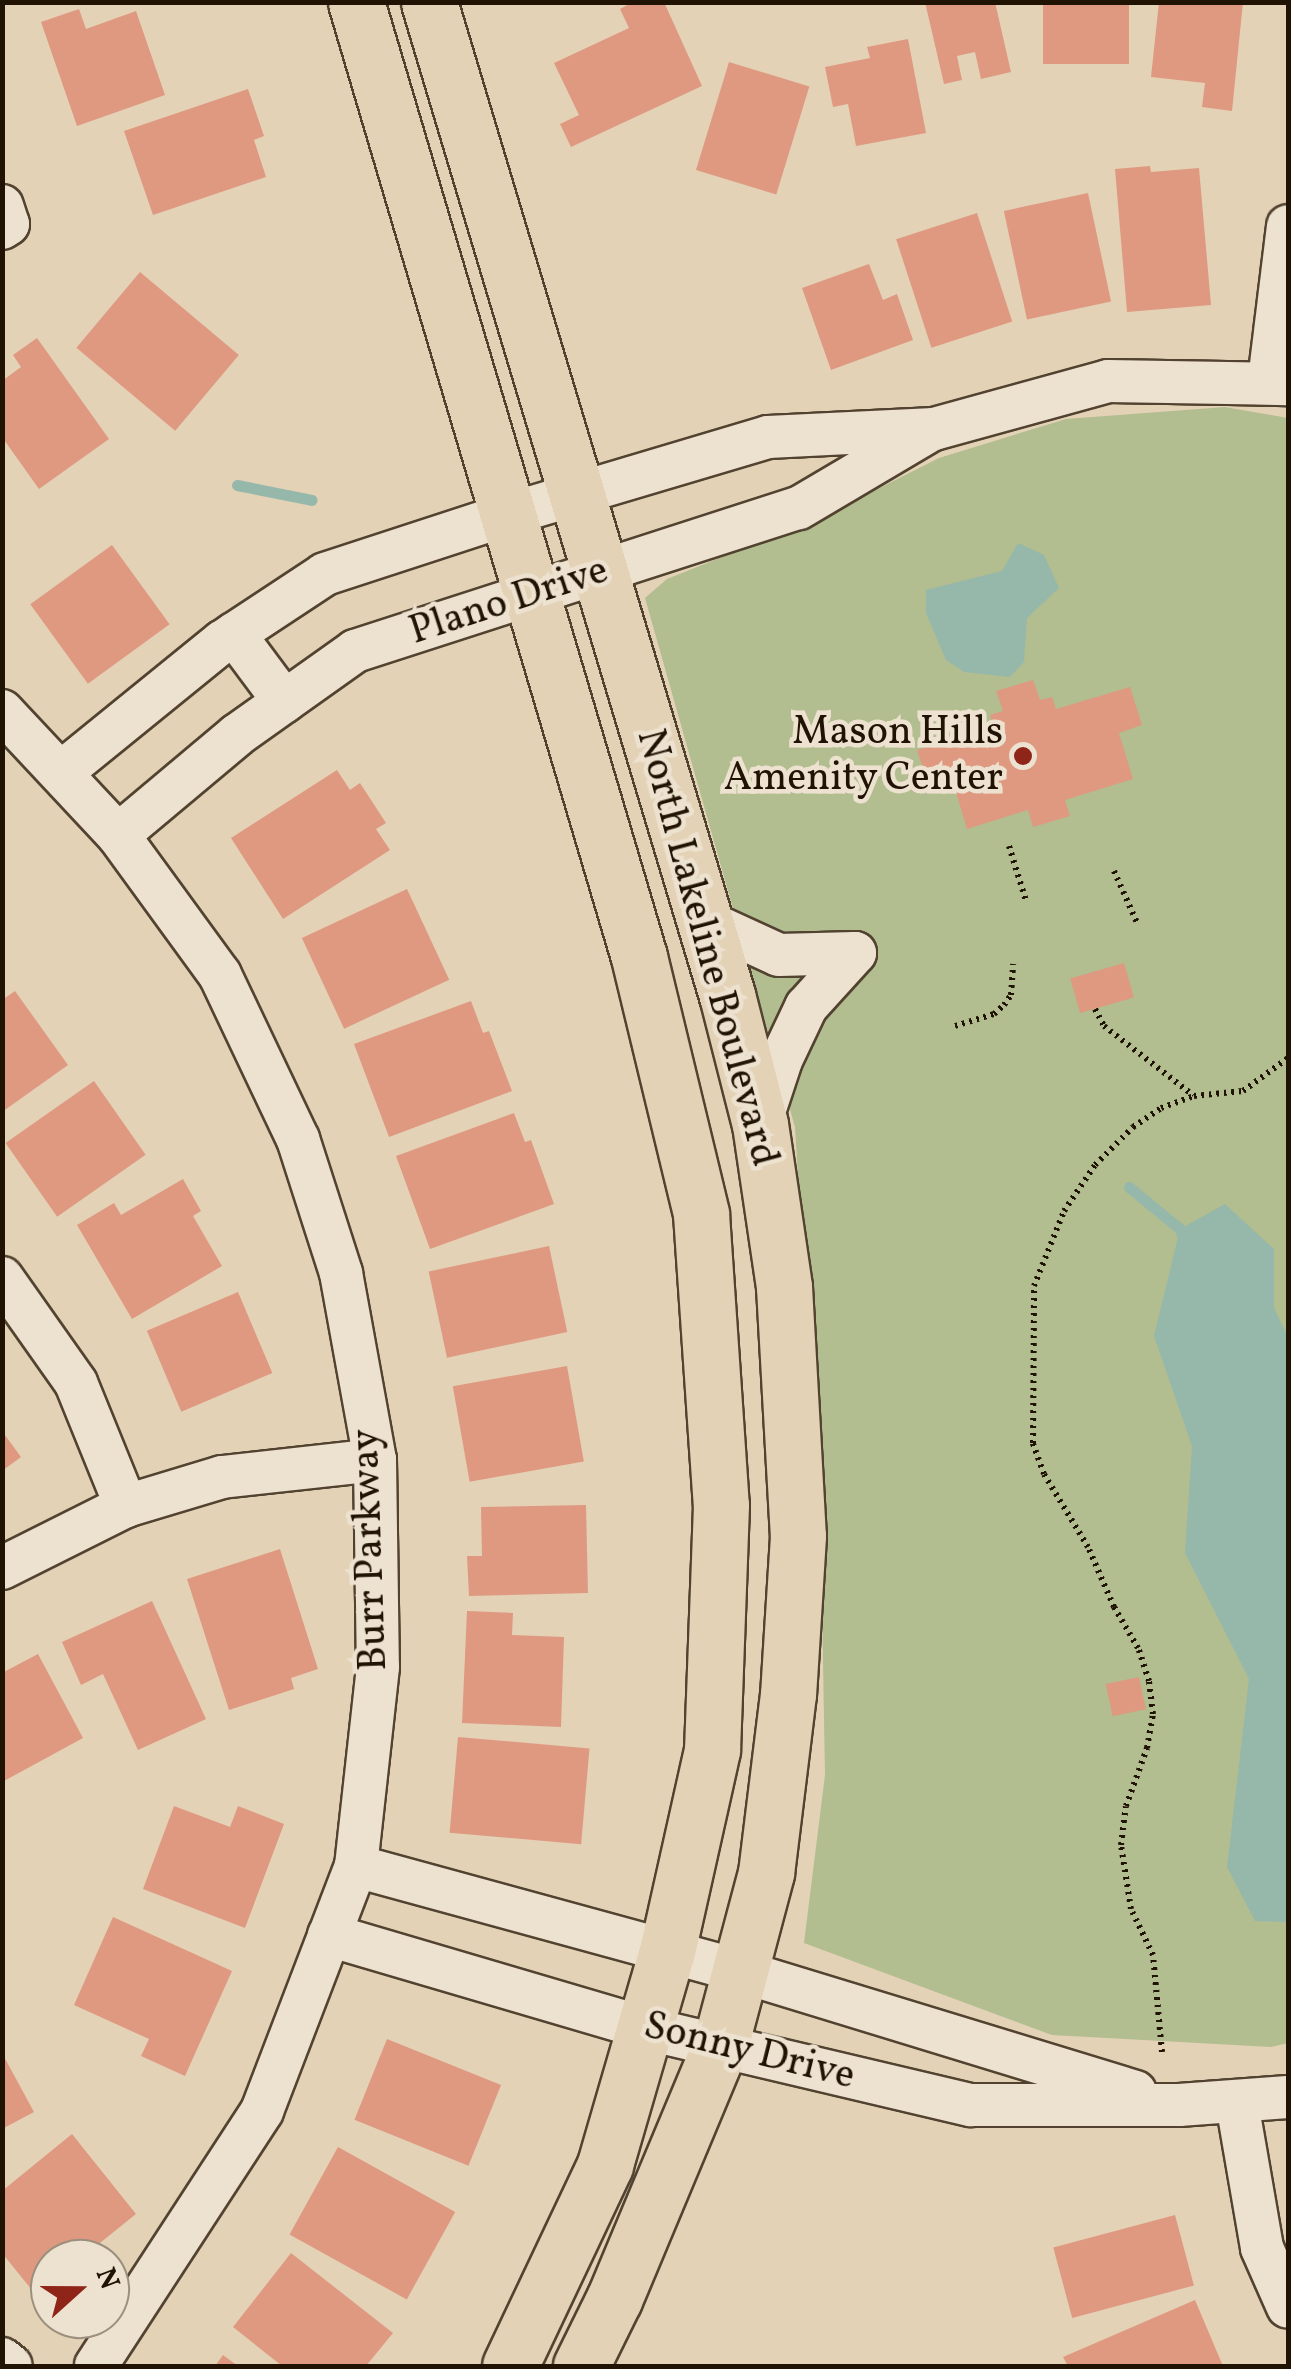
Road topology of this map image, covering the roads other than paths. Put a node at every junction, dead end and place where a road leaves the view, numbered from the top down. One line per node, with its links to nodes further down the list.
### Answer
1 (356, 2): 7 (main road, North Lakeline Boulevard)
2 (429, 2): 6 (main road, North Lakeline Boulevard)
3 (1288, 226): 4 (street)
4 (1279, 383): 5 (street)
5 (934, 428): 6 (street, Plano Drive); 8 (street, Plano Drive)
6 (578, 496): 7 (street, Plano Drive); 8 (main road, North Lakeline Boulevard)
7 (506, 515): 9 (main road, North Lakeline Boulevard); 10 (street, Plano Drive)
8 (602, 572): 9 (street, Plano Drive); 15 (main road, North Lakeline Boulevard)
9 (532, 594): 11 (street, Plano Drive); 23 (main road, North Lakeline Boulevard)
10 (234, 634): 11 (street); 13 (street, Plano Drive)
11 (284, 701): 14 (street, Plano Drive)
12 (2, 711): 13 (street, Burr Parkway)
13 (63, 772): 14 (street, Burr Parkway)
14 (118, 835): 18 (street, Burr Parkway)
15 (705, 921): 16 (main road, North Lakeline Boulevard); 16 (street)
16 (760, 1124): 24 (main road, North Lakeline Boulevard)
17 (2, 1278): 19 (street)
18 (375, 1460): 19 (street); 21 (street, Burr Parkway)
19 (126, 1506): 20 (street)
20 (2, 1568)
21 (356, 1866): 22 (street, Burr Parkway); 23 (street, Sonny Drive)
22 (329, 1935): 25 (street, Sonny Drive); 33 (street, Burr Parkway)
23 (666, 1951): 24 (street, Sonny Drive); 25 (main road, North Lakeline Boulevard)
24 (743, 1972): 26 (main road, North Lakeline Boulevard); 29 (street, Sonny Drive)
25 (644, 2028): 26 (street, Sonny Drive); 34 (main road, North Lakeline Boulevard)
26 (720, 2046): 29 (street, Sonny Drive); 35 (main road, North Lakeline Boulevard)
27 (1288, 2097): 28 (street, Sonny Drive)
28 (1237, 2103): 29 (street, Sonny Drive); 30 (street)
29 (1178, 2105)
30 (1288, 2307)
31 (2, 2359): 32 (street)
32 (12, 2366)
33 (96, 2366)
34 (510, 2366)
35 (581, 2366)

